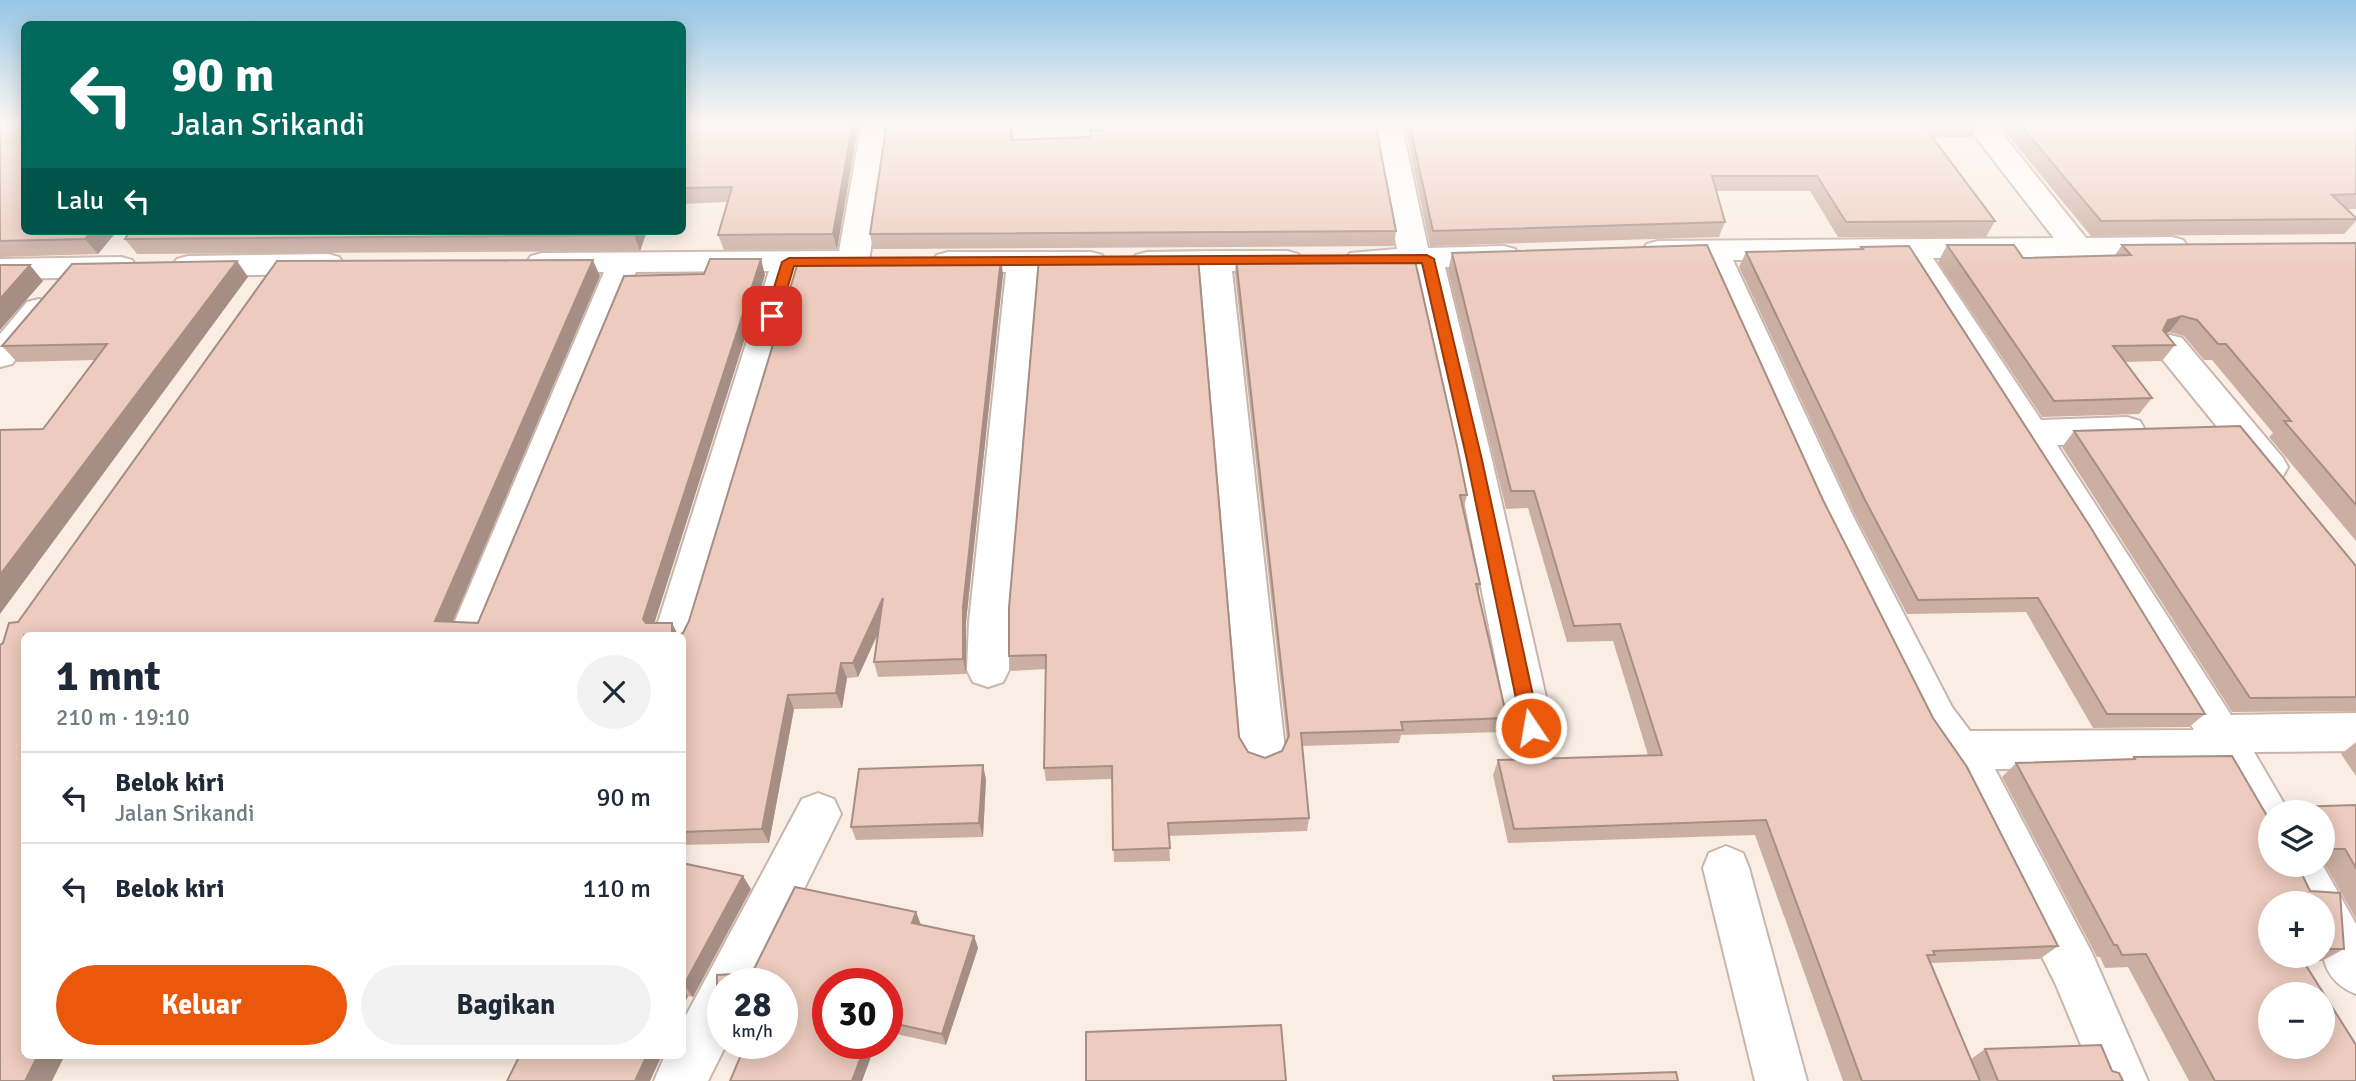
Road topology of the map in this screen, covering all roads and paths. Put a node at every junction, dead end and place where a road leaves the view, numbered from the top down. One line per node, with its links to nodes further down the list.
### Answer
1 (872, 172): 13 (street)
2 (1400, 172): 11 (street)
3 (2018, 172): 5 (street)
4 (128, 240): 20 (street)
5 (2077, 247): 6 (street); 7 (street)
6 (2201, 247)
7 (1911, 249): 8 (street); 28 (street)
8 (1713, 250): 9 (street); 37 (street)
9 (1631, 252)
10 (1536, 255): 11 (street)
11 (1421, 259): 12 (street); 33 (street)
12 (1215, 261): 15 (street); 36 (street)
13 (789, 262): 16 (street); 31 (street)
14 (919, 262): 15 (street)
15 (1023, 262): 32 (street)
16 (624, 263): 19 (street); 30 (street)
17 (277, 264): 18 (street); 20 (street); 22 (street)
18 (352, 264)
19 (515, 264)
20 (92, 267): 21 (street); 24 (street)
21 (0, 269)
22 (252, 298)
23 (2171, 346): 25 (street)
24 (0, 355)
25 (2237, 426): 26 (street); 29 (street)
26 (2196, 428)
27 (2154, 429): 28 (street)
28 (2031, 433): 35 (street)
29 (2288, 488)
30 (471, 632)
31 (675, 632)
32 (988, 670)
33 (1531, 728)
34 (2356, 732): 35 (street)
35 (2225, 742): 37 (street); 38 (street)
36 (1263, 750)
37 (1958, 750): 47 (street)
38 (2258, 800)
39 (818, 814): 42 (street)
40 (1726, 868): 46 (street)
41 (2335, 934): 43 (street)
42 (738, 968)
43 (2356, 970)
44 (707, 1029): 45 (street)
45 (680, 1081)
46 (1781, 1081)
47 (2122, 1081)

